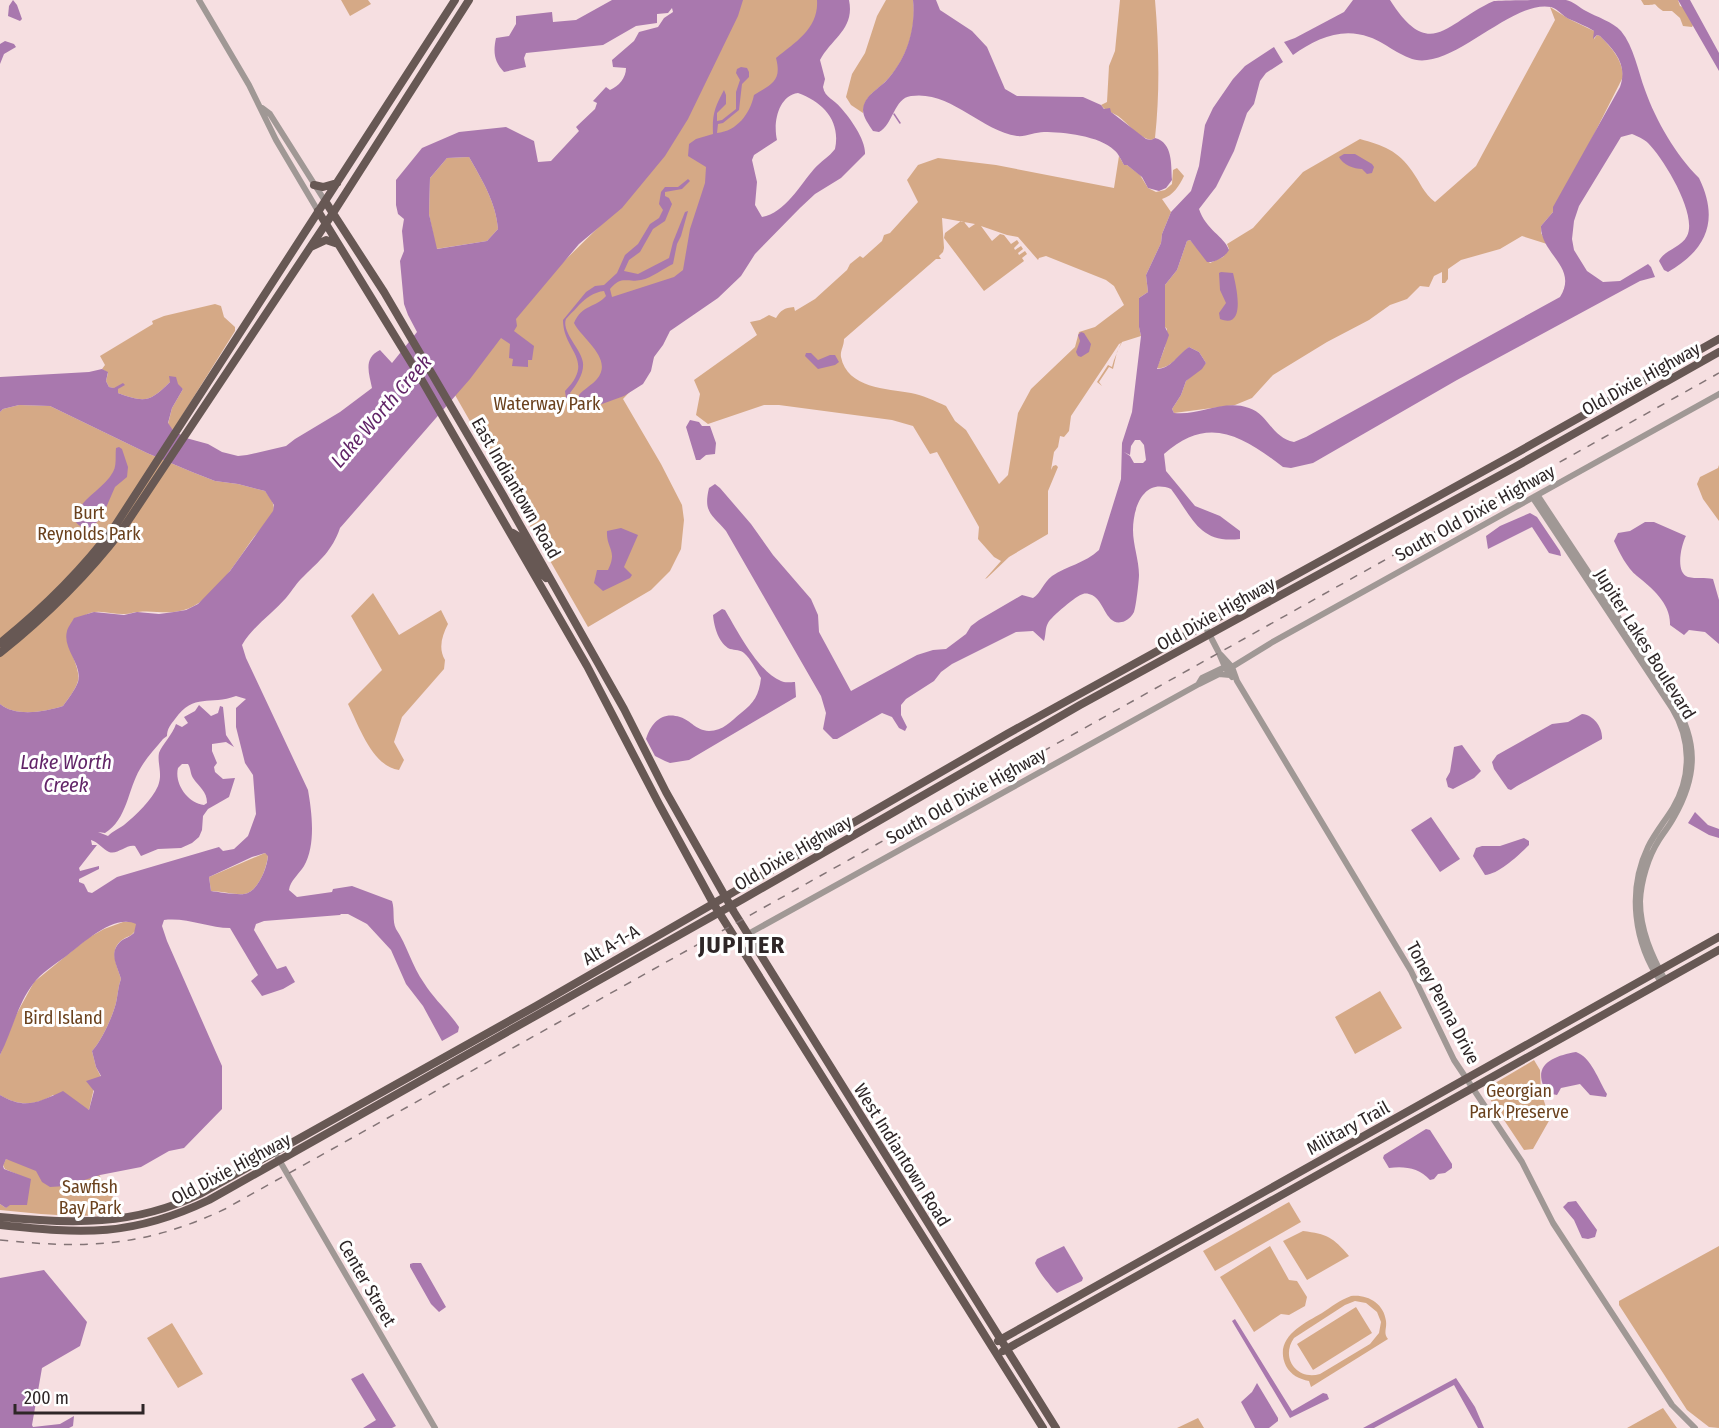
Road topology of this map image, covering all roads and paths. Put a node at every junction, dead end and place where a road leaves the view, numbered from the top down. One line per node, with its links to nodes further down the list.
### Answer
1 (199, 0): 4 (street, East Indiantown Road)
2 (455, 0): 5 (main road)
3 (469, 0): 9 (main road)
4 (262, 108): 6 (street, East Indiantown Road); 8 (street, East Indiantown Road)
5 (337, 183): 6 (main road); 7 (main road)
6 (314, 185): 7 (street, East Indiantown Road)
7 (325, 201): 8 (main road); 9 (main road, East Indiantown Road)
8 (318, 212): 10 (main road, East Indiantown Road); 16 (main road)
9 (333, 213): 10 (main road); 20 (main road, East Indiantown Road)
10 (326, 224): 11 (main road, East Indiantown Road); 12 (main road)
11 (339, 245): 12 (main road); 19 (main road, East Indiantown Road)
12 (310, 248): 16 (main road)
13 (1719, 339): 21 (main road, Old Dixie Highway)
14 (1719, 352): 22 (main road, Old Dixie Highway)
15 (1719, 394): 18 (street, South Old Dixie Highway)
16 (183, 430): 17 (main road)
17 (160, 467): 23 (main road); 24 (main road)
18 (1536, 497): 25 (street, South Old Dixie Highway); 41 (street, Jupiter Lakes Boulevard)
19 (511, 532): 20 (main road); 30 (main road, East Indiantown Road)
20 (553, 582): 29 (main road, East Indiantown Road)
21 (1204, 624): 22 (street, Toney Penna Drive); 31 (main road, Old Dixie Highway)
22 (1210, 634): 25 (street, Toney Penna Drive); 32 (main road, Old Dixie Highway)
23 (0, 643)
24 (0, 653)
25 (1228, 665): 26 (street, Toney Penna Drive); 27 (street, Toney Penna Drive); 28 (street, South Old Dixie Highway)
26 (1230, 675): 27 (street, Toney Penna Drive); 28 (street, South Old Dixie Highway)
27 (1237, 681): 47 (street, Toney Penna Drive)
28 (1199, 684): 37 (street, South Old Dixie Highway)
29 (666, 792): 30 (main road); 33 (main road, East Indiantown Road)
30 (656, 798): 34 (main road, East Indiantown Road)
31 (862, 818): 32 (main road); 33 (main road, Alt A-1-A)
32 (883, 820): 35 (main road, Old Dixie Highway)
33 (725, 896): 34 (main road, Alt A-1-A); 35 (main road, West Indiantown Road)
34 (713, 903): 36 (main road, West Indiantown Road); 40 (main road, Alt A-1-A)
35 (731, 906): 36 (main road, Alt A-1-A); 37 (main road, West Indiantown Road)
36 (719, 913): 43 (main road, Alt A-1-A); 44 (main road, West Indiantown Road)
37 (748, 934): 45 (main road, West Indiantown Road)
38 (1719, 937): 41 (main road, Military Trail)
39 (1719, 950): 42 (main road, Military Trail)
40 (631, 951): 43 (main road); 49 (main road, Alt A-1-A)
41 (1658, 972): 42 (street, Jupiter Lakes Boulevard); 47 (main road, Military Trail)
42 (1663, 981): 48 (main road, Military Trail)
43 (591, 986): 50 (main road, Alt A-1-A)
44 (765, 986): 45 (main road); 46 (main road, West Indiantown Road)
45 (809, 1034): 51 (main road, West Indiantown Road)
46 (799, 1039): 51 (main road); 57 (main road, West Indiantown Road)
47 (1467, 1079): 48 (street, Toney Penna Drive); 56 (main road, Military Trail)
48 (1474, 1088): 58 (main road, Military Trail); 60 (street, Toney Penna Drive)
49 (373, 1097): 52 (main road, Old Dixie Highway)
50 (393, 1097): 53 (main road, Old Dixie Highway)
51 (851, 1100): 56 (main road, West Indiantown Road)
52 (274, 1152): 53 (street, Center Street); 54 (main road, Old Dixie Highway)
53 (280, 1161): 55 (main road, Old Dixie Highway); 61 (street, Center Street)
54 (0, 1217)
55 (0, 1225)
56 (1001, 1340): 57 (main road, Military Trail); 58 (main road, West Indiantown Road)
57 (991, 1345): 59 (main road, West Indiantown Road)
58 (1007, 1349): 59 (main road, Military Trail); 63 (main road, West Indiantown Road)
59 (997, 1353): 62 (main road, West Indiantown Road)
60 (1692, 1427)
61 (435, 1428)
62 (1043, 1428)
63 (1056, 1428)

